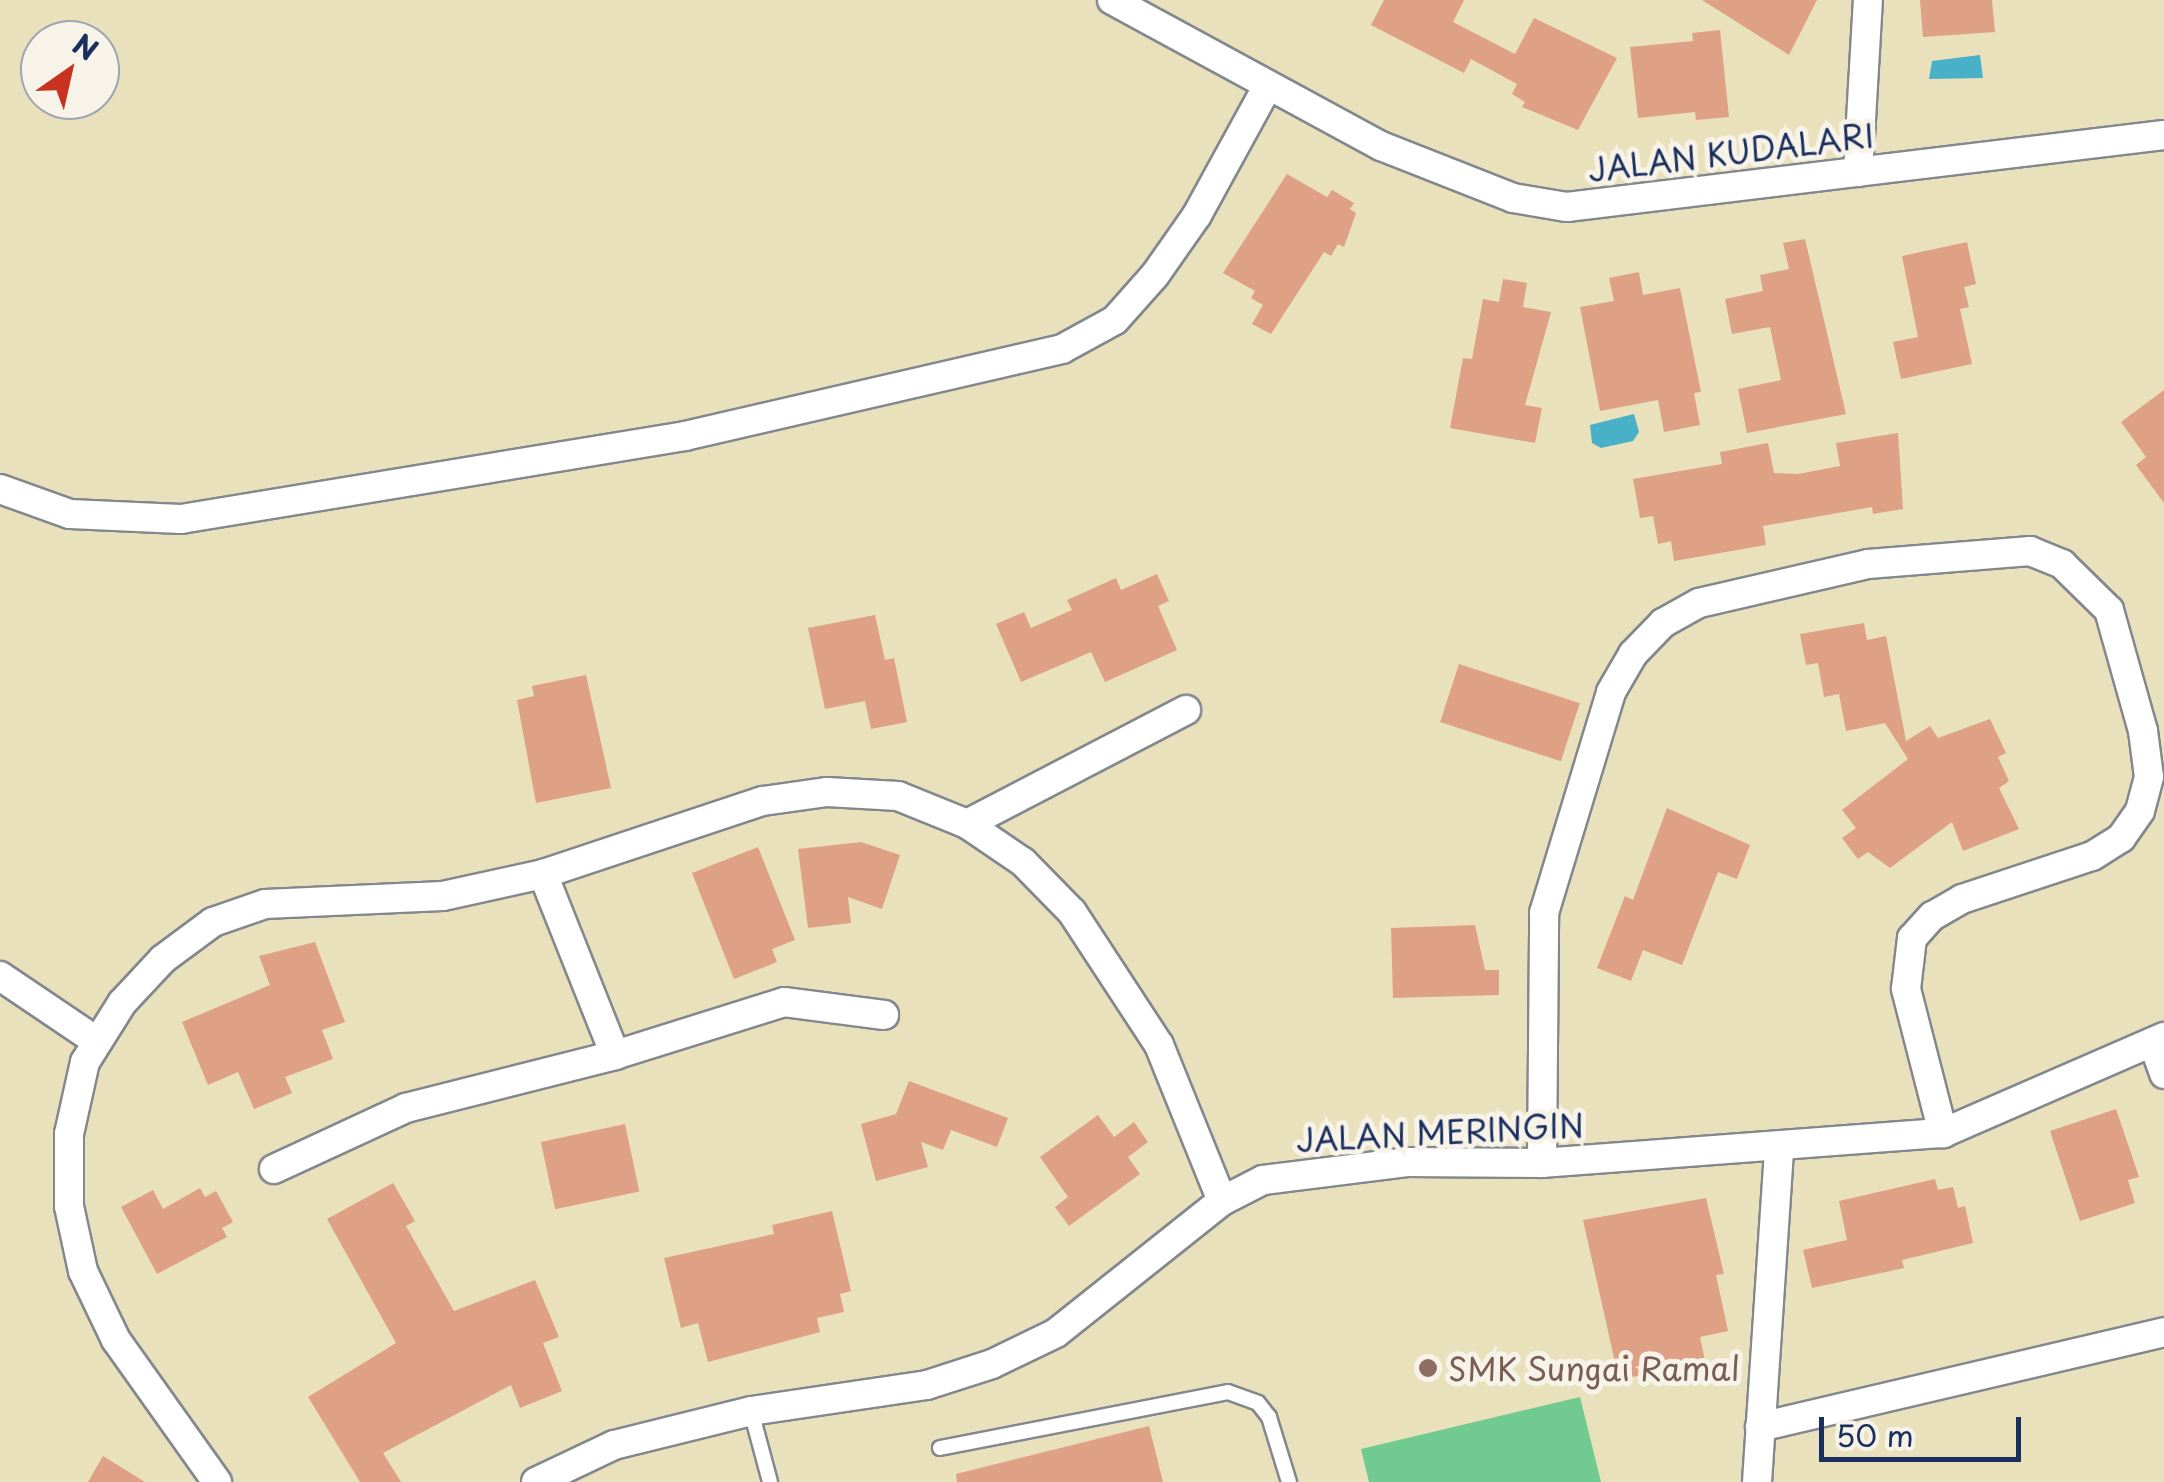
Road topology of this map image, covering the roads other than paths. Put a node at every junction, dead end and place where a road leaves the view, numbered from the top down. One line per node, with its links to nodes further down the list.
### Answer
1 (1112, 0): 3 (street, JALAN KUDALARI)
2 (1868, 0): 5 (street)
3 (1267, 86): 5 (street, JALAN KUDALARI); 6 (street)
4 (2164, 136): 5 (street, JALAN KUDALARI)
5 (1858, 172)
6 (0, 489)
7 (1186, 710): 8 (street)
8 (967, 824): 9 (street); 20 (street)
9 (542, 874): 12 (street); 14 (street)
10 (0, 976): 12 (street)
11 (884, 1015): 14 (street)
12 (95, 1040): 25 (street)
13 (2158, 1040): 15 (street); 16 (street, JALAN MERINGIN)
14 (615, 1055): 19 (street)
15 (2164, 1074)
16 (1943, 1133): 17 (street, JALAN MERINGIN); 18 (street)
17 (1779, 1147): 18 (street, JALAN MERINGIN); 23 (street)
18 (1542, 1163): 20 (street, JALAN MERINGIN)
19 (274, 1170)
20 (1222, 1201): 22 (street, JALAN MERINGIN)
21 (2164, 1332): 23 (street)
22 (751, 1411): 26 (street, JALAN MERINGIN); 27 (lane)
23 (1760, 1426): 29 (street)
24 (940, 1448): 28 (lane)
25 (218, 1482)
26 (536, 1482)
27 (770, 1482)
28 (1289, 1482)
29 (1757, 1482)

